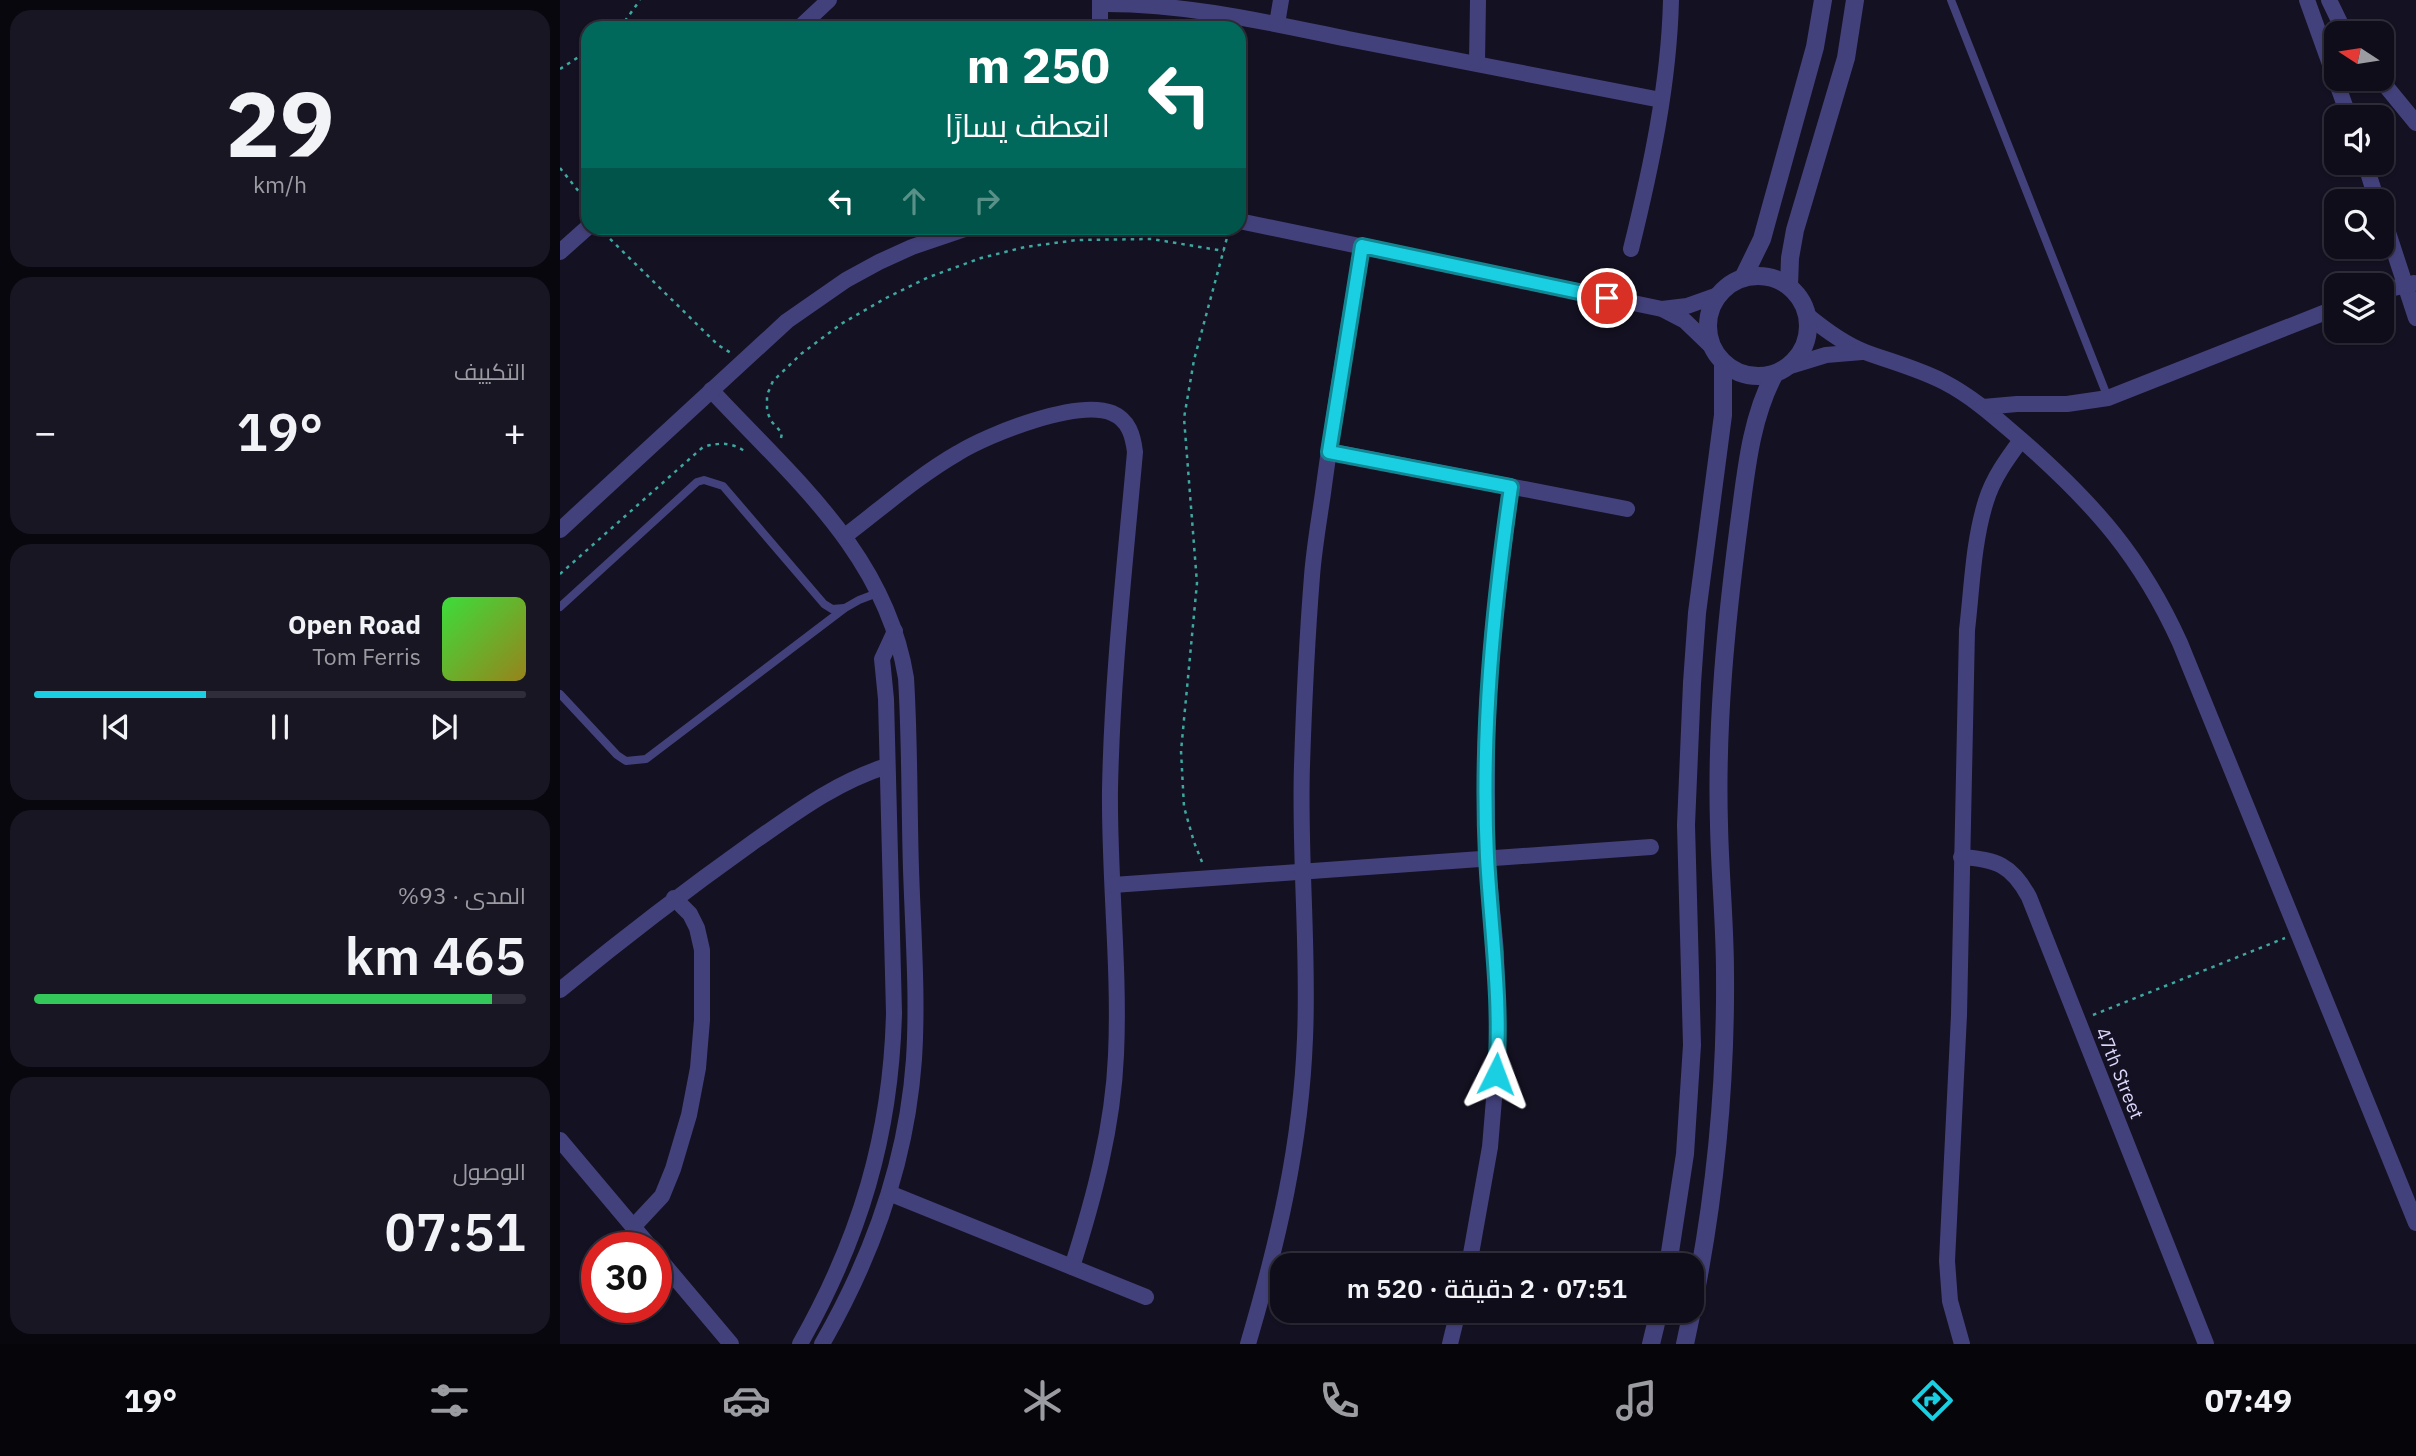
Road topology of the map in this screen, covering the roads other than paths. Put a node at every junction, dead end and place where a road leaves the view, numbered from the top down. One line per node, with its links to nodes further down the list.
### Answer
1 (829, 0): 11 (street)
2 (1282, 0): 14 (street)
3 (1478, 0): 15 (street)
4 (1671, 0): 17 (street)
5 (1823, 0): 27 (street)
6 (1855, 0): 29 (street)
7 (1951, 0): 40 (lane)
8 (2307, 0): 18 (street)
9 (2329, 0): 13 (street)
10 (1100, 2): 12 (street); 14 (street)
11 (806, 21)
12 (1100, 21)
13 (2339, 21)
14 (1278, 24): 15 (street)
15 (1477, 62): 17 (street)
16 (2390, 91): 19 (street)
17 (1661, 100): 25 (street)
18 (2346, 105)
19 (2416, 123)
20 (1246, 222): 24 (street)
21 (581, 232): 26 (street)
22 (947, 235): 39 (street)
23 (2394, 243): 28 (street)
24 (1362, 246): 31 (street); 43 (street)
25 (1631, 249)
26 (560, 252)
27 (1743, 278): 29 (street); 30 (street)
28 (2411, 284): 34 (street)
29 (1789, 286): 33 (street)
30 (1718, 295): 31 (street); 35 (street)
31 (1662, 309): 35 (street)
32 (2324, 312): 40 (street)
33 (1807, 315): 36 (street); 38 (street)
34 (2416, 317)
35 (1711, 346): 37 (street)
36 (1864, 352): 38 (street); 41 (street)
37 (1723, 363): 38 (street); 67 (street)
38 (1782, 370): 68 (street)
39 (711, 390): 46 (street); 47 (street)
40 (2108, 398): 41 (street)
41 (1983, 407): 42 (street)
42 (2021, 440): 56 (street); 63 (street)
43 (1329, 452): 44 (street); 57 (street)
44 (1511, 487): 45 (street); 55 (street)
45 (1627, 509)
46 (560, 530)
47 (845, 536): 48 (street); 58 (street)
48 (880, 592): 50 (lane); 51 (street)
49 (560, 607): 50 (lane)
50 (845, 608): 52 (lane)
51 (895, 631): 53 (street); 62 (street)
52 (560, 694)
53 (887, 766): 59 (street); 76 (street)
54 (1651, 847): 55 (street)
55 (1487, 857): 57 (street); 66 (street)
56 (1961, 857): 82 (street); 83 (street, 47th Street)
57 (1302, 870): 58 (street); 78 (street)
58 (1113, 885): 69 (street)
59 (674, 898): 60 (street); 64 (street)
60 (560, 990)
61 (560, 1140): 64 (street)
62 (889, 1193): 69 (street); 77 (street)
63 (2416, 1223)
64 (634, 1227): 65 (street)
65 (638, 1232)
66 (1471, 1253)
67 (1670, 1253)
68 (1703, 1253)
69 (1072, 1267): 71 (street)
70 (672, 1274): 75 (street)
71 (1146, 1297)
72 (1455, 1323): 79 (street)
73 (1656, 1323): 80 (street)
74 (1689, 1323): 81 (street)
75 (731, 1344)
76 (800, 1344)
77 (822, 1344)
78 (1248, 1344)
79 (1450, 1344)
80 (1651, 1344)
81 (1685, 1344)
82 (1962, 1344)
83 (2206, 1344)

